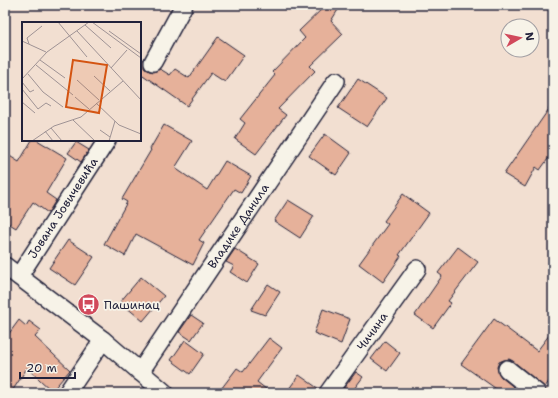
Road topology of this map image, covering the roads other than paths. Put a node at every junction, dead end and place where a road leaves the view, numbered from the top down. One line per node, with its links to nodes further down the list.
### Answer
1 (184, 5): 2 (street)
2 (153, 62)
3 (336, 81): 10 (street, Владике Данила)
4 (106, 141): 7 (street, Јована Јовичевића)
5 (5, 266): 7 (street)
6 (417, 269): 13 (street, Чичина)
7 (19, 276): 8 (street)
8 (103, 340): 10 (street); 11 (street)
9 (507, 370): 14 (street)
10 (140, 372): 12 (street)
11 (66, 393)
12 (165, 393)
13 (328, 393)
14 (537, 393)

